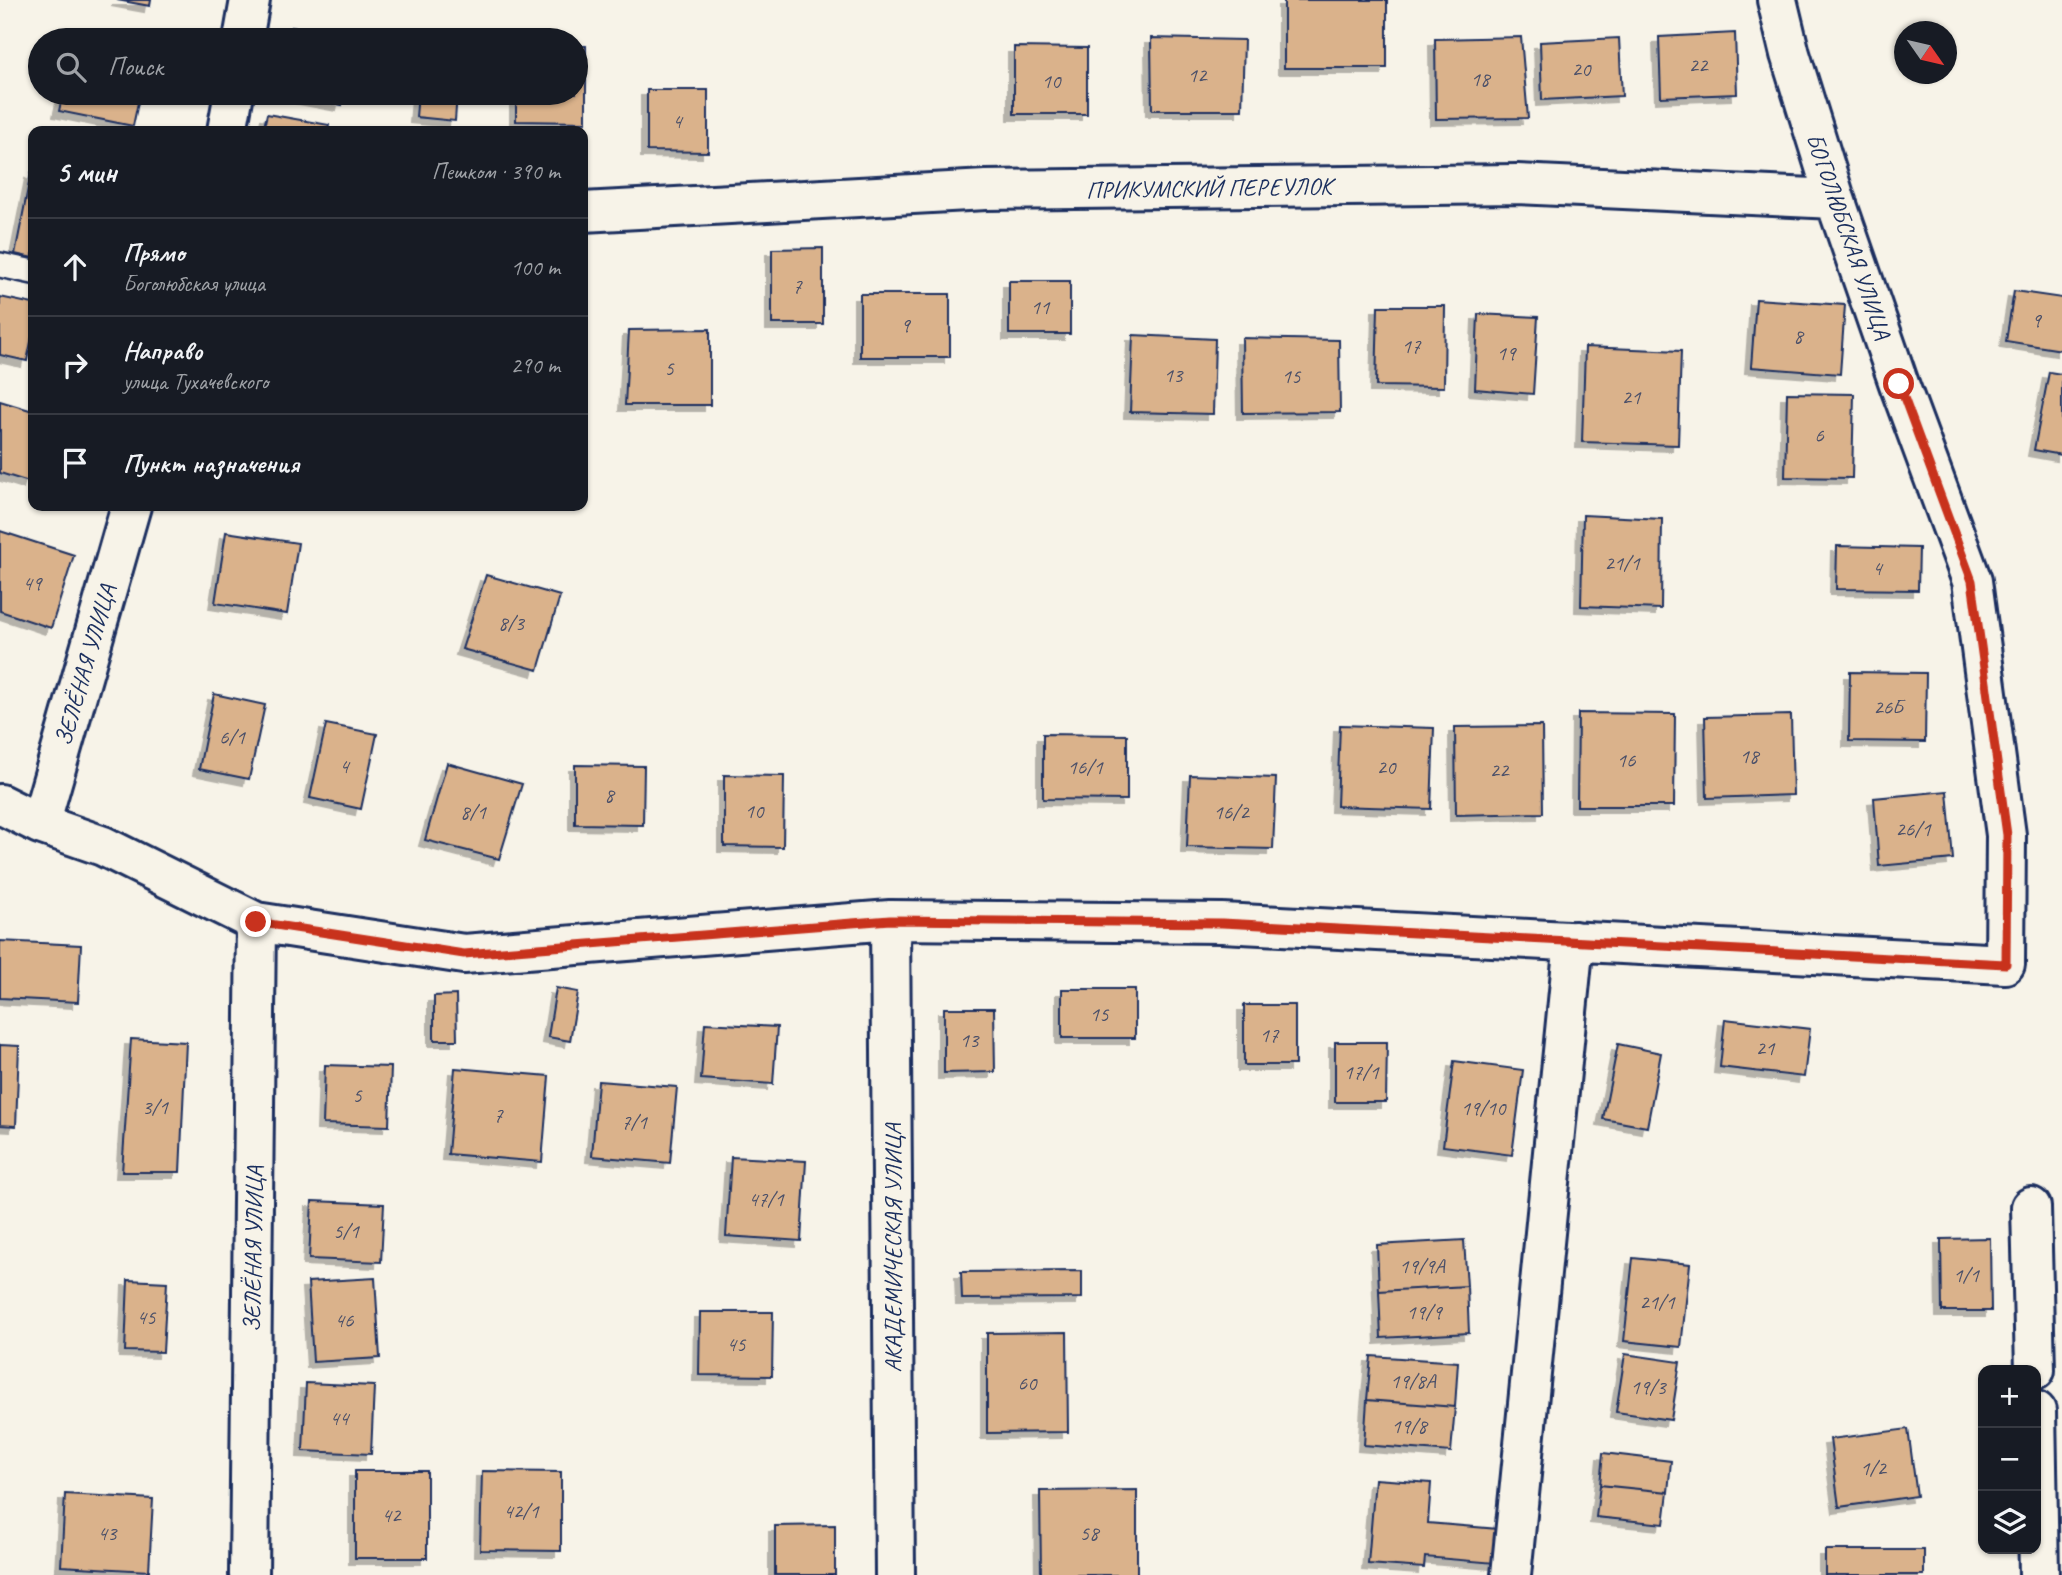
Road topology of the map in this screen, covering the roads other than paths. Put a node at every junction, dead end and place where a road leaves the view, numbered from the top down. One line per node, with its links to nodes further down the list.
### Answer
1 (250, 0): 3 (street)
2 (1777, 0): 6 (street, БОГОЛЮБСКАЯ УЛИЦА)
3 (245, 28)
4 (232, 105): 5 (street)
5 (228, 126)
6 (1835, 200): 7 (street, ПРИКУМСКИЙ ПЕРЕУЛОК); 15 (street, БОГОЛЮБСКАЯ УЛИЦА)
7 (588, 212)
8 (0, 265): 9 (lane)
9 (28, 271)
10 (130, 511): 12 (street, ЗЕЛЁНАЯ УЛИЦА)
11 (0, 804): 12 (street)
12 (40, 824): 14 (street)
13 (890, 920): 14 (street); 15 (street); 20 (street, АКАДЕМИЧЕСКАЯ УЛИЦА)
14 (256, 922): 19 (street, ЗЕЛЁНАЯ УЛИЦА)
15 (1574, 941): 21 (street)
16 (2031, 1207): 17 (street)
17 (2035, 1365)
18 (2036, 1428): 22 (street)
19 (249, 1575)
20 (895, 1575)
21 (1511, 1575)
22 (2039, 1575)

